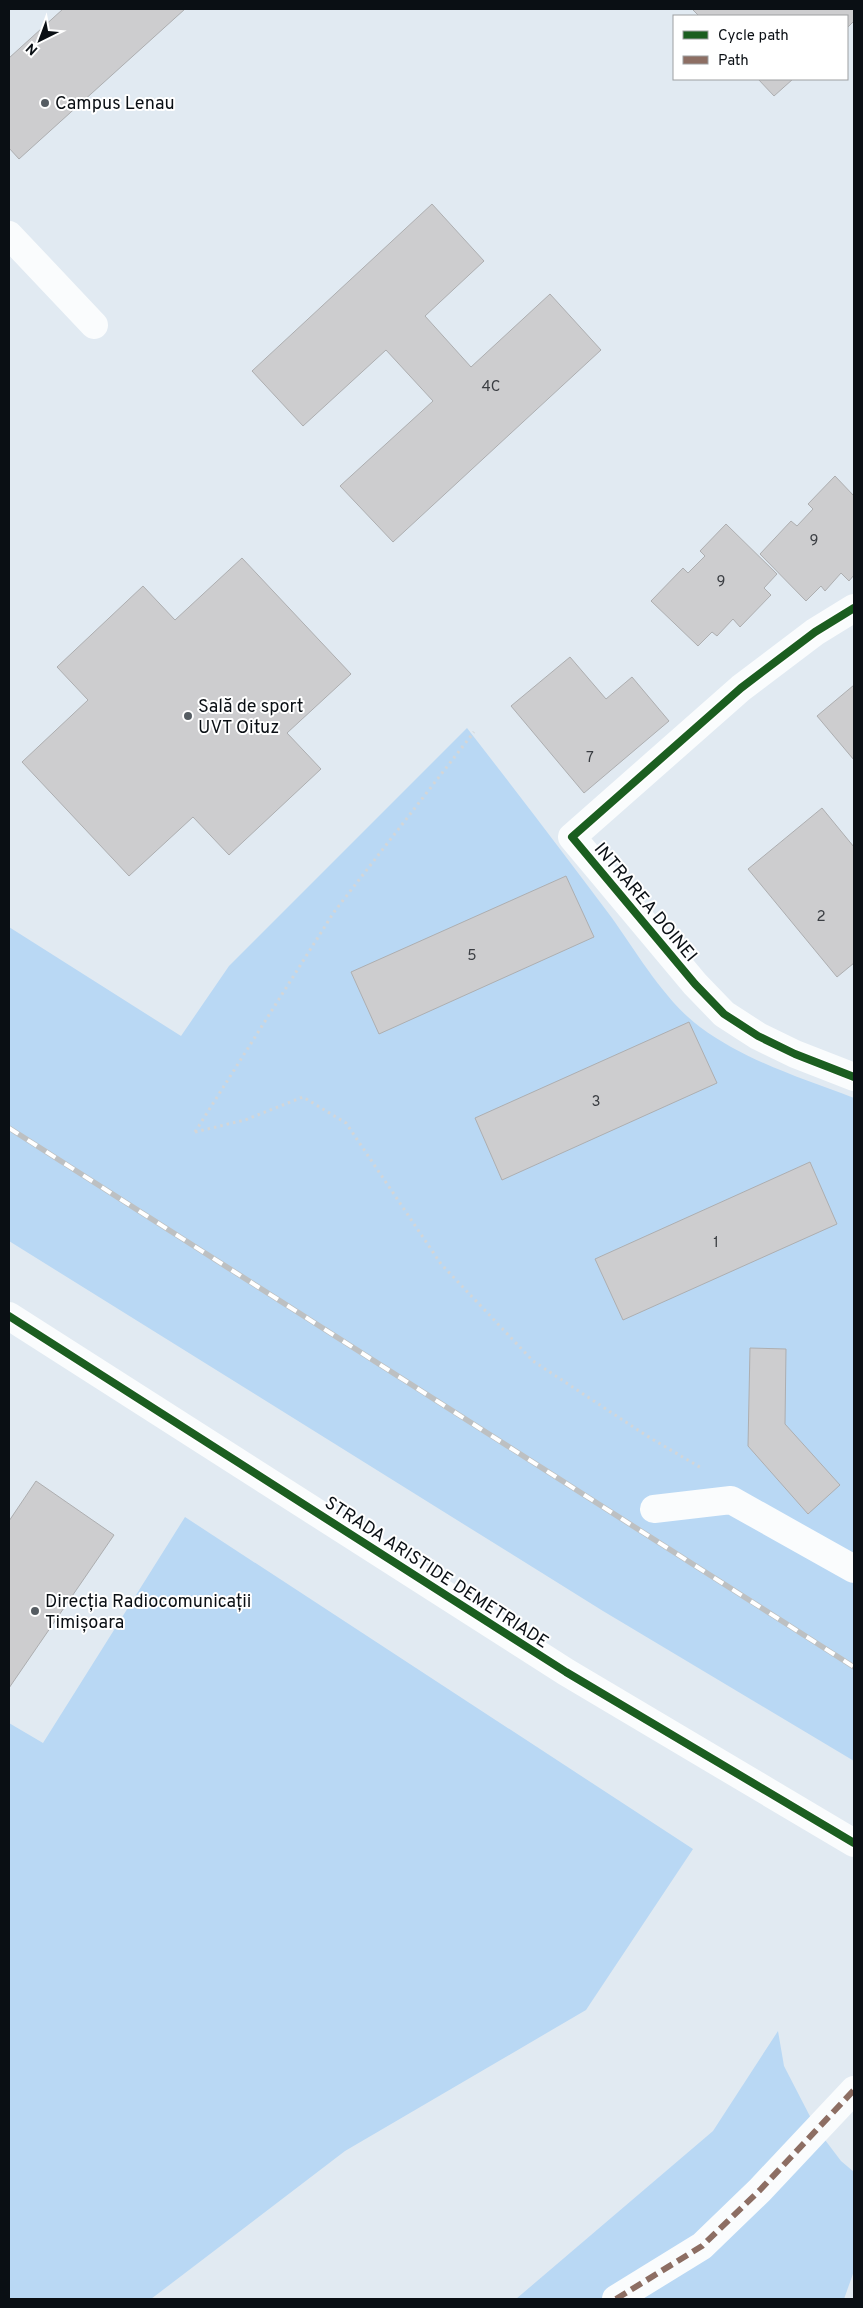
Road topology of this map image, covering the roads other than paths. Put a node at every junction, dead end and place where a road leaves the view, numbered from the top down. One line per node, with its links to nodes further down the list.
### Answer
1 (9, 235): 2 (street)
2 (94, 325)
3 (854, 608): 4 (street, INTRAREA DOINEI)
4 (854, 1076)
5 (9, 1316): 8 (street, STRADA ARISTIDE DEMETRIADE)
6 (654, 1509): 7 (street)
7 (854, 1569)
8 (854, 1843)
9 (854, 2090): 10 (street)
10 (616, 2299)

